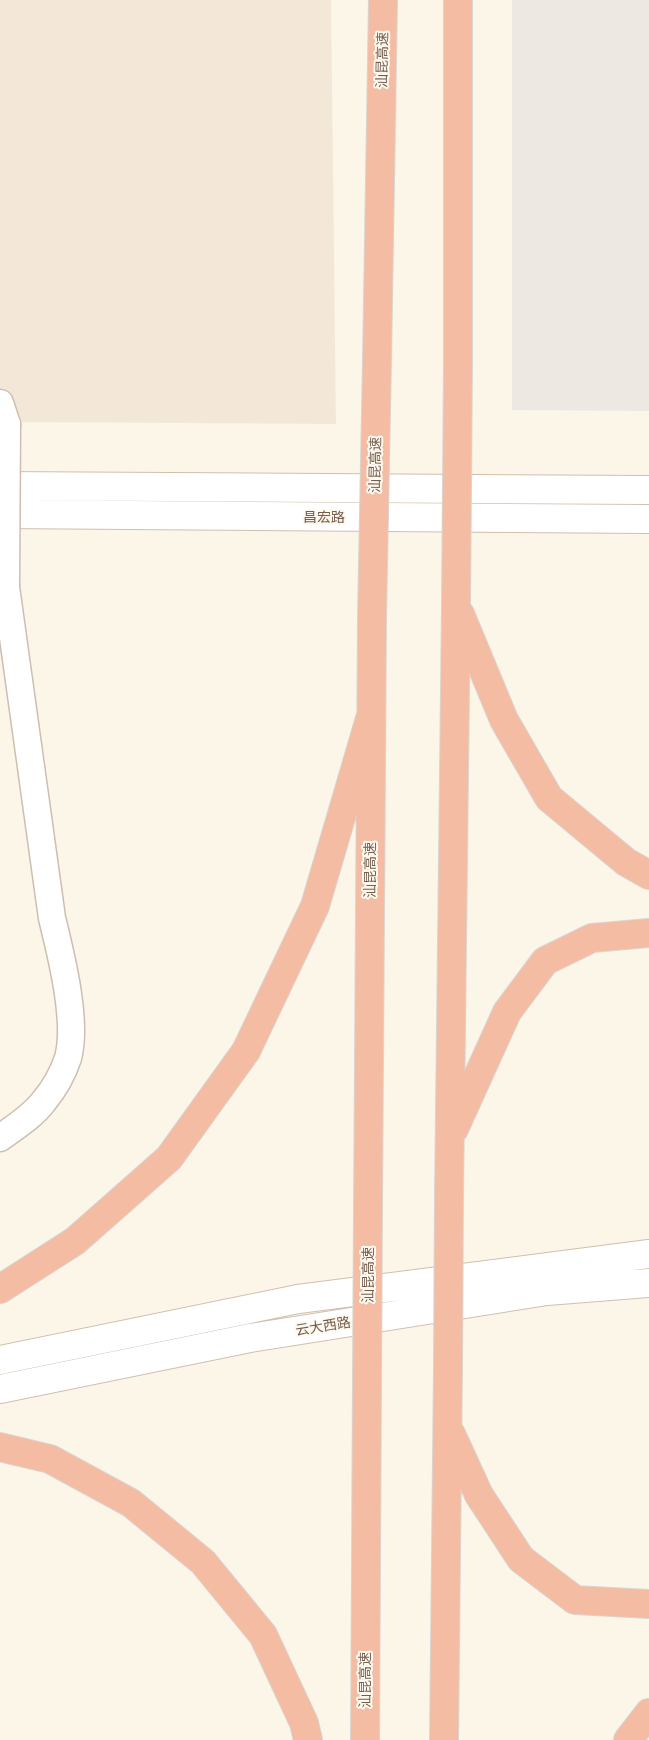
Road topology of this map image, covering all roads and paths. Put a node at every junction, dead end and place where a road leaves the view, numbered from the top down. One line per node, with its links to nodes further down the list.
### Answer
1 (383, 0): 9 (highway, 汕昆高速, bridge)
2 (458, 0): 8 (highway, bridge)
3 (4, 413): 13 (street, bridge)
4 (0, 486): 5 (main road)
5 (649, 490)
6 (0, 514): 7 (main road, 昌宏路)
7 (649, 519)
8 (456, 605): 10 (highway); 12 (highway)
9 (371, 715): 16 (highway); 24 (highway, 汕昆高速, bridge)
10 (649, 875)
11 (649, 933): 12 (highway)
12 (450, 1137): 19 (highway, bridge)
13 (0, 1138)
14 (649, 1254): 17 (main road, 云大西路)
15 (649, 1283): 18 (main road, 云大西路)
16 (0, 1289)
17 (0, 1360)
18 (0, 1389)
19 (447, 1427): 21 (highway); 25 (highway)
20 (0, 1447): 23 (highway)
21 (649, 1604)
22 (649, 1713): 26 (highway)
23 (308, 1740)
24 (365, 1740)
25 (444, 1740)
26 (628, 1740)

